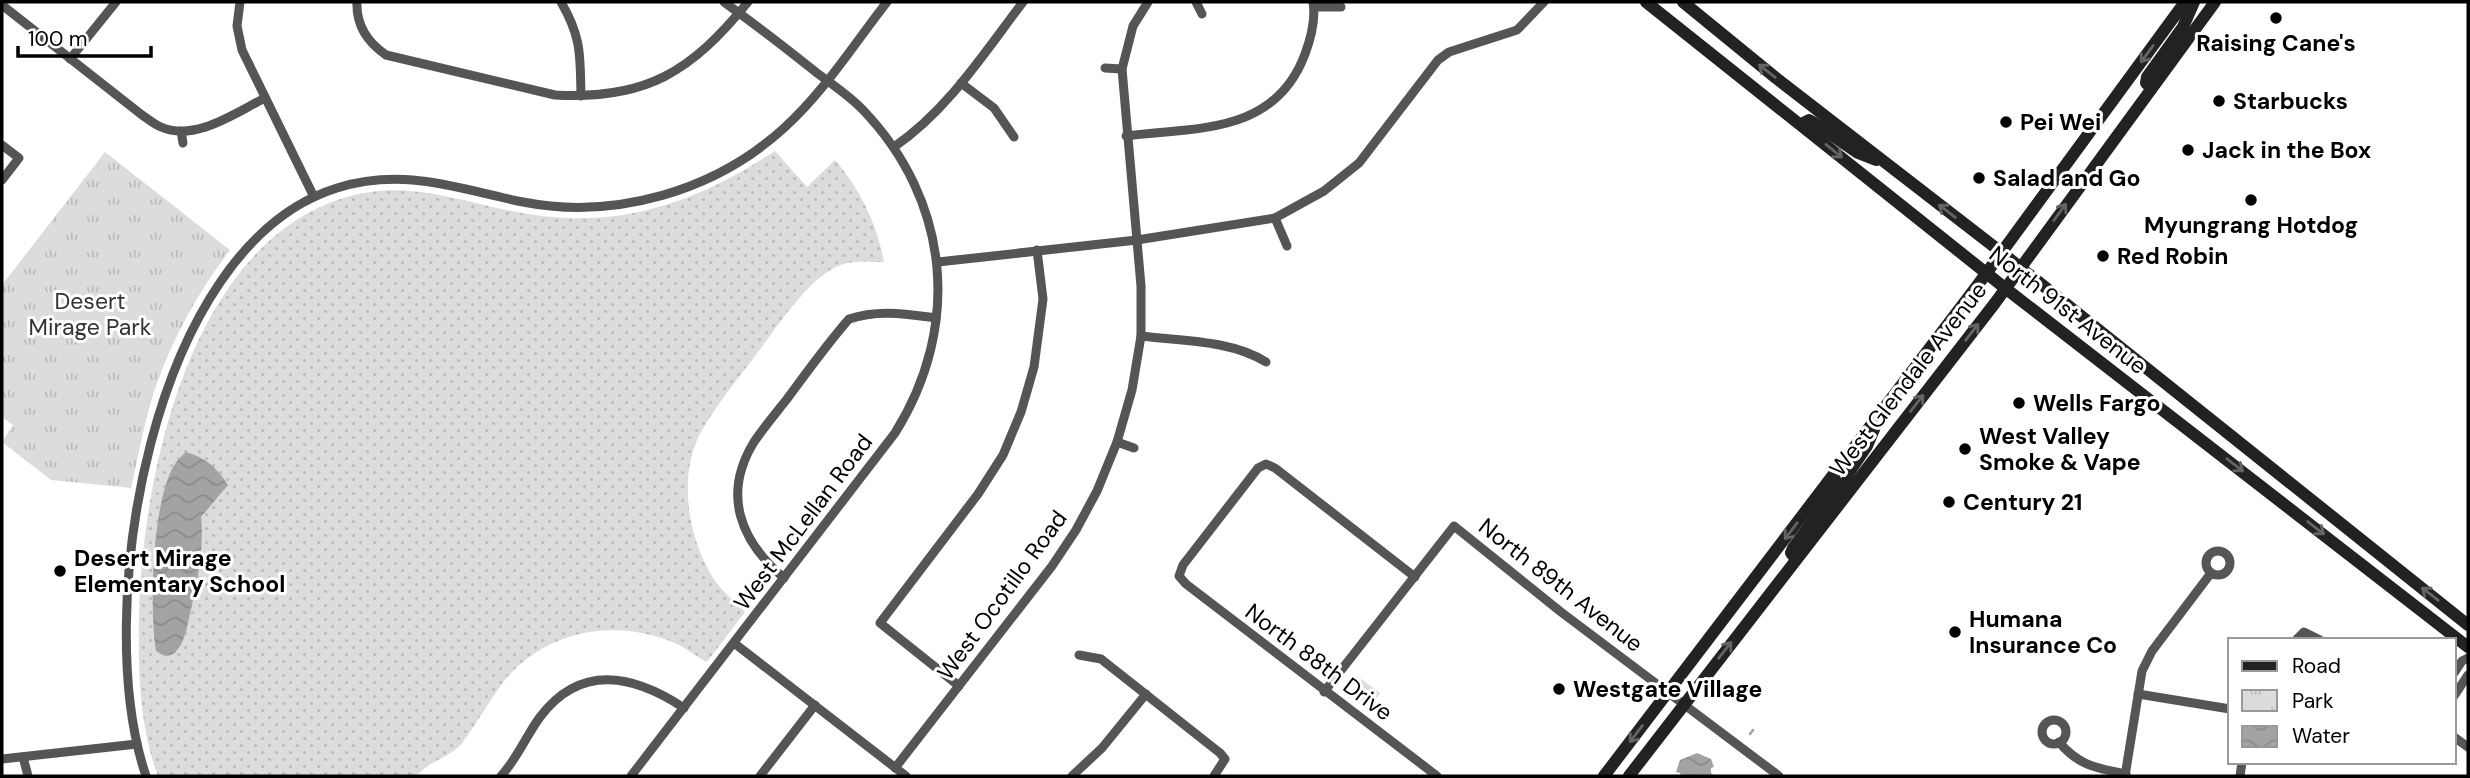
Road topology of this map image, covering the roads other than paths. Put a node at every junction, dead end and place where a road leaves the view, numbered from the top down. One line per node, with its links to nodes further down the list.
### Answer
1 (116, 2): 22 (street)
2 (240, 2): 29 (street)
3 (357, 2): 28 (street)
4 (561, 2): 28 (street)
5 (724, 2): 20 (street)
6 (748, 2): 20 (street)
7 (887, 2): 25 (street)
8 (1023, 2): 26 (street)
9 (1148, 2): 24 (street)
10 (1196, 2): 21 (street)
11 (1544, 2): 40 (street)
12 (1646, 2): 30 (main road, North 91st Avenue)
13 (1683, 2): 37 (main road, North 91st Avenue, one-way to 13)
14 (2185, 2): 44 (main road, West Glendale Avenue, one-way to 44)
15 (2194, 2): 27 (main road)
16 (2215, 2): 27 (main road, West Glendale Avenue)
17 (2, 5): 22 (street)
18 (1313, 5): 19 (street); 32 (street)
19 (1341, 7)
20 (739, 13): 25 (street); 28 (street)
21 (1202, 14)
22 (70, 59): 31 (street)
23 (1105, 68): 24 (street)
24 (1122, 69): 32 (street)
25 (827, 80): 36 (street); 39 (street)
26 (961, 83): 33 (street); 36 (street)
27 (2151, 88): 46 (main road, West Glendale Avenue, one-way to 27)
28 (581, 96)
29 (265, 98): 31 (street); 39 (street)
30 (1801, 124): 37 (main road); 47 (main road, North 91st Avenue, one-way to 47)
31 (181, 131): 34 (street)
32 (1126, 136): 41 (street)
33 (1014, 137)
34 (183, 143)
35 (2, 145): 38 (street)
36 (894, 147): 45 (street)
37 (1886, 163): 44 (main road, North 91st Avenue, one-way to 37)
38 (2, 180)
39 (314, 197): 83 (street)
40 (1275, 218): 41 (street); 42 (street)
41 (1138, 240): 43 (street); 50 (street, West Ocotillo Road)
42 (1287, 246)
43 (1037, 250): 45 (street); 72 (street)
44 (2001, 252): 46 (main road, North 91st Avenue); 47 (main road, West Glendale Avenue)
45 (938, 262): 49 (street, West McLellan Road)
46 (2020, 267): 48 (main road, West Glendale Avenue); 53 (main road, North 91st Avenue)
47 (1986, 273): 48 (main road, North 91st Avenue); 52 (main road, West Glendale Avenue)
48 (2005, 288): 55 (main road, North 91st Avenue); 58 (main road, West Glendale Avenue, one-way to 48)
49 (936, 318): 62 (street, West McLellan Road); 62 (street)
50 (1142, 336): 51 (street); 54 (street, West Ocotillo Road)
51 (1266, 362)
52 (1880, 414): 57 (main road, West Glendale Avenue); 58 (main road)
53 (2221, 429): 55 (main road); 63 (main road, North 91st Avenue, one-way to 53)
54 (1117, 442): 56 (street); 72 (street, West Ocotillo Road)
55 (2208, 444): 67 (main road, North 91st Avenue, one-way to 67)
56 (1134, 448)
57 (1832, 477): 59 (main road); 74 (main road, West Glendale Avenue, one-way to 74)
58 (1847, 492): 59 (main road, West Glendale Avenue)
59 (1796, 559): 78 (main road, West Glendale Avenue, one-way to 59)
60 (2211, 573): 77 (street)
61 (1415, 577): 73 (street); 73 (street, North 88th Drive); 74 (street, North 89th Avenue)
62 (784, 578): 66 (street, West McLellan Road)
63 (2468, 625)
64 (2298, 638): 65 (street)
65 (2316, 638)
66 (734, 643): 79 (street); 80 (street, West McLellan Road)
67 (2468, 646)
68 (1079, 655): 76 (street)
69 (2468, 658): 70 (street)
70 (2456, 670)
71 (2468, 675): 75 (street)
72 (960, 686): 86 (street, West Ocotillo Road)
73 (1324, 692): 96 (street, North 88th Drive)
74 (1668, 692): 78 (street, North 89th Avenue); 97 (main road, West Glendale Avenue, one-way to 97)
75 (2456, 693)
76 (1146, 694): 94 (street); 95 (street)
77 (2137, 694): 81 (street); 87 (street)
78 (1684, 704): 98 (main road, West Glendale Avenue); 99 (street, North 89th Avenue)
79 (815, 705): 86 (street); 92 (street)
80 (684, 708): 90 (street); 91 (street, West McLellan Road)
81 (2228, 709)
82 (2059, 742): 87 (street)
83 (137, 744): 84 (street); 89 (street)
84 (23, 757): 85 (street); 88 (street)
85 (2, 759)
86 (895, 768): 93 (street)
87 (2125, 775)
88 (28, 776)
89 (146, 776)
90 (501, 776)
91 (631, 776)
92 (760, 776)
93 (906, 776)
94 (1072, 776)
95 (1214, 776)
96 (1437, 776)
97 (1604, 776)
98 (1629, 776)
99 (1779, 776)

